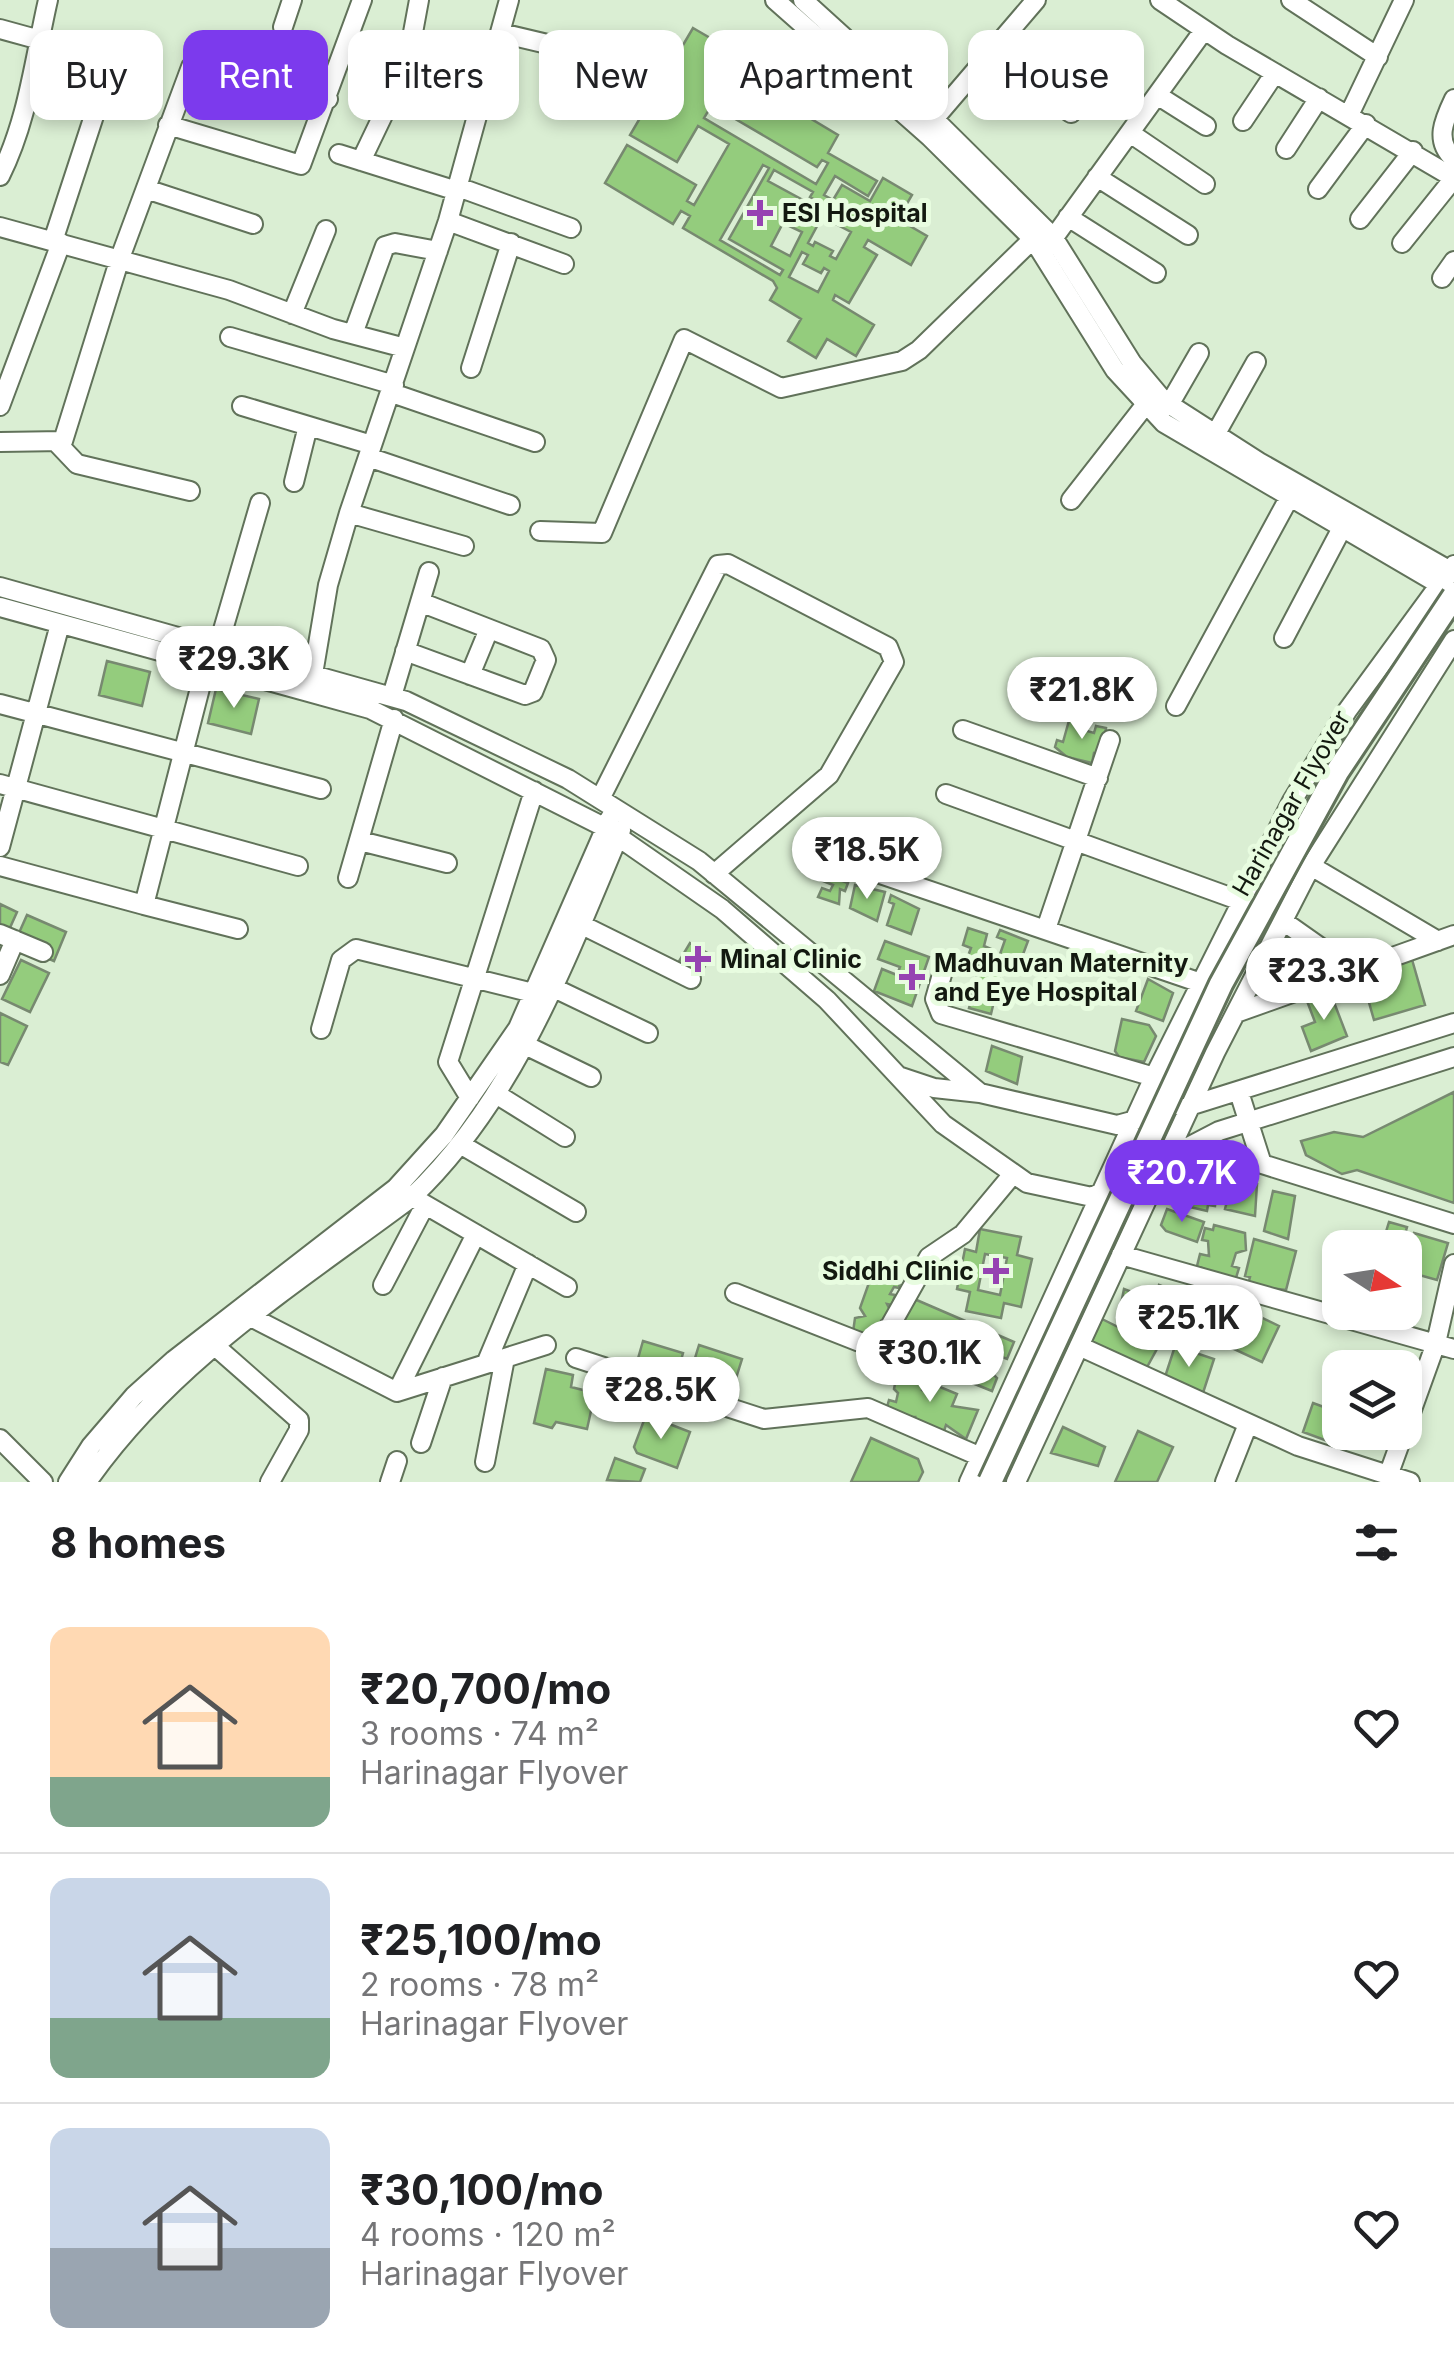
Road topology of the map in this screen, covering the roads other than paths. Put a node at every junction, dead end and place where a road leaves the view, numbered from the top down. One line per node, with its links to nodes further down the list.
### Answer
1 (48, 0): 14 (street)
2 (292, 0): 12 (street)
3 (362, 0): 15 (street)
4 (419, 0): 16 (street)
5 (509, 0): 17 (street)
6 (775, 0): 64 (street)
7 (803, 0): 18 (street)
8 (1036, 0): 19 (street)
9 (1291, 0): 23 (street)
10 (1404, 0): 23 (street)
11 (1166, 2): 20 (street)
12 (283, 27)
13 (0, 30): 21 (street)
14 (42, 30)
15 (352, 30)
16 (413, 30)
17 (502, 30)
18 (836, 30)
19 (1011, 30)
20 (1204, 30): 24 (street); 28 (street)
21 (30, 38)
22 (348, 44): 31 (street)
23 (1378, 58): 38 (street)
24 (1275, 73): 29 (street); 39 (street)
25 (968, 81): 32 (street)
26 (30, 82): 48 (street)
27 (183, 82): 40 (street)
28 (1158, 94): 41 (street); 42 (street)
29 (1319, 98): 38 (street); 43 (street)
30 (1454, 99): 46 (street)
31 (328, 100)
32 (948, 103)
33 (94, 120): 63 (street)
34 (320, 120): 40 (street)
35 (380, 120): 47 (street)
36 (477, 120): 53 (street)
37 (935, 120): 64 (street)
38 (1357, 120): 44 (street); 54 (street)
39 (1243, 121)
40 (168, 125): 52 (street)
41 (1206, 126)
42 (1130, 132): 49 (street); 51 (street)
43 (1286, 149)
44 (1413, 150): 50 (street); 56 (street)
45 (339, 154): 47 (street)
46 (1454, 159)
47 (361, 161): 53 (street)
48 (0, 176)
49 (1097, 178): 55 (street); 62 (street)
50 (1454, 178): 66 (street)
51 (1205, 184)
52 (146, 189): 58 (street); 68 (street)
53 (458, 189): 57 (street); 60 (street)
54 (1318, 189)
55 (1068, 217): 64 (street); 71 (street)
56 (1360, 219)
57 (448, 221): 65 (street); 67 (street)
58 (253, 224)
59 (0, 227): 63 (street)
60 (571, 228)
61 (326, 230): 73 (street)
62 (1188, 235)
63 (57, 242): 68 (street); 83 (street)
64 (1043, 242): 81 (street); 82 (street); 99 (street)
65 (511, 244): 70 (street); 79 (street)
66 (1402, 244)
67 (438, 251): 74 (street); 76 (street)
68 (120, 258): 73 (street); 89 (street)
69 (1454, 261): 72 (street)
70 (564, 264)
71 (1156, 274)
72 (1442, 278)
73 (292, 314): 74 (street)
74 (353, 334): 76 (street)
75 (230, 337): 80 (street)
76 (405, 348): 80 (street)
77 (1198, 353): 82 (street)
78 (1256, 362): 86 (street)
79 (471, 368)
80 (393, 389): 88 (street); 90 (street)
81 (1146, 404): 93 (street); 94 (street)
82 (1169, 404): 86 (street)
83 (0, 406)
84 (242, 406): 85 (street)
85 (308, 426): 90 (street); 91 (street)
86 (1215, 435): 102 (street)
87 (0, 442): 89 (street)
88 (536, 442)
89 (58, 444): 92 (street)
90 (370, 451): 96 (street); 97 (street)
91 (294, 482)
92 (190, 491)
93 (1289, 498): 98 (street); 116 (street)
94 (1071, 500)
95 (260, 503): 111 (street)
96 (510, 505)
97 (349, 513): 100 (street); 113 (street)
98 (1342, 528): 102 (street); 108 (street)
99 (540, 531)
100 (464, 546)
101 (429, 572): 104 (street)
102 (1451, 580): 140 (street); 214 (main road, Harinagar Flyover, bridge)
103 (0, 587): 111 (street)
104 (420, 602): 107 (street); 110 (street)
105 (0, 606): 106 (street)
106 (60, 624): 111 (street); 117 (street)
107 (489, 629): 112 (street); 112 (street)
108 (1284, 638)
109 (1454, 640): 137 (street)
110 (405, 651): 112 (street); 114 (street)
111 (212, 654): 113 (street); 121 (street)
112 (470, 675)
113 (312, 681): 114 (street); 118 (street)
114 (392, 696): 127 (street)
115 (0, 704): 117 (street)
116 (1176, 706)
117 (36, 714): 121 (street); 123 (street)
118 (394, 718): 125 (street); 130 (street)
119 (963, 730): 122 (street)
120 (1110, 740): 122 (street)
121 (183, 753): 124 (street); 128 (street)
122 (1098, 778): 131 (street)
123 (8, 786): 128 (street); 132 (street)
124 (321, 789)
125 (534, 791): 129 (street); 152 (street)
126 (946, 794): 131 (street)
127 (614, 807): 129 (street); 138 (street); 138 (street)
128 (164, 829): 136 (street); 141 (street)
129 (611, 832): 143 (street); 157 (street); 158 (street)
130 (360, 840): 134 (street); 139 (street)
131 (1077, 840): 140 (street); 145 (street)
132 (0, 847)
133 (848, 862): 145 (street)
134 (448, 864)
135 (0, 866): 141 (street)
136 (298, 866)
137 (1311, 866): 142 (street); 147 (street)
138 (714, 874): 154 (street)
139 (348, 878)
140 (1241, 901): 155 (street)
141 (144, 904): 144 (street)
142 (1283, 921): 150 (street); 159 (street)
143 (582, 926): 153 (street); 156 (street)
144 (238, 928)
145 (1046, 929): 155 (street)
146 (7, 937): 148 (street); 151 (street)
147 (1446, 938): 150 (street)
148 (43, 952)
149 (946, 964): 167 (street)
150 (1354, 971): 159 (street)
151 (0, 975)
152 (473, 977): 157 (street); 161 (street); 171 (street)
153 (691, 979)
154 (838, 979): 158 (street); 168 (street)
155 (1201, 983): 167 (street)
156 (554, 988): 162 (street); 163 (street)
157 (533, 994): 171 (street)
158 (823, 997): 166 (street)
159 (1236, 1013): 172 (street)
160 (1454, 1023): 169 (street)
161 (321, 1030)
162 (648, 1034)
163 (525, 1046): 165 (street); 170 (street)
164 (1454, 1057): 174 (street)
165 (591, 1076)
166 (898, 1076): 168 (street); 178 (street)
167 (1154, 1076): 173 (street)
168 (980, 1092): 173 (street)
169 (1238, 1092): 172 (street); 174 (street)
170 (496, 1094): 175 (street); 176 (street)
171 (470, 1098): 180 (street)
172 (1190, 1106): 173 (street); 177 (street)
173 (1135, 1120): 179 (street)
174 (1247, 1123): 177 (street); 182 (street)
175 (565, 1137)
176 (460, 1144): 180 (street); 181 (street)
177 (1165, 1159): 179 (street); 184 (street)
178 (1014, 1174): 179 (street); 189 (street)
179 (1103, 1191): 205 (street)
180 (411, 1197): 183 (street); 187 (street); 190 (street); 211 (street)
181 (576, 1212)
182 (1454, 1224)
183 (476, 1234): 185 (street); 199 (street)
184 (1120, 1255): 193 (street); 194 (street)
185 (528, 1264): 188 (street); 197 (street)
186 (1454, 1264): 194 (street)
187 (383, 1284)
188 (566, 1287)
189 (735, 1293)
190 (251, 1318): 192 (street); 199 (street)
191 (546, 1345): 195 (street)
192 (215, 1346): 209 (street); 211 (street)
193 (1079, 1346): 201 (street); 215 (street)
194 (1445, 1346): 200 (street)
195 (505, 1358): 197 (street); 207 (street)
196 (576, 1358): 205 (street)
197 (486, 1364): 198 (street)
198 (443, 1377): 199 (street); 203 (street)
199 (397, 1392)
200 (1422, 1394)
201 (1248, 1424): 208 (street); 216 (street)
202 (0, 1439): 210 (street)
203 (421, 1443)
204 (1397, 1450): 208 (street)
205 (981, 1457): 213 (street)
206 (396, 1461): 212 (street)
207 (485, 1462)
208 (1388, 1476): 217 (street)
209 (269, 1478)
210 (38, 1481)
211 (76, 1481)
212 (390, 1482)
213 (970, 1482)
214 (990, 1482)
215 (1016, 1482)
216 (1225, 1482)
217 (1410, 1482)

